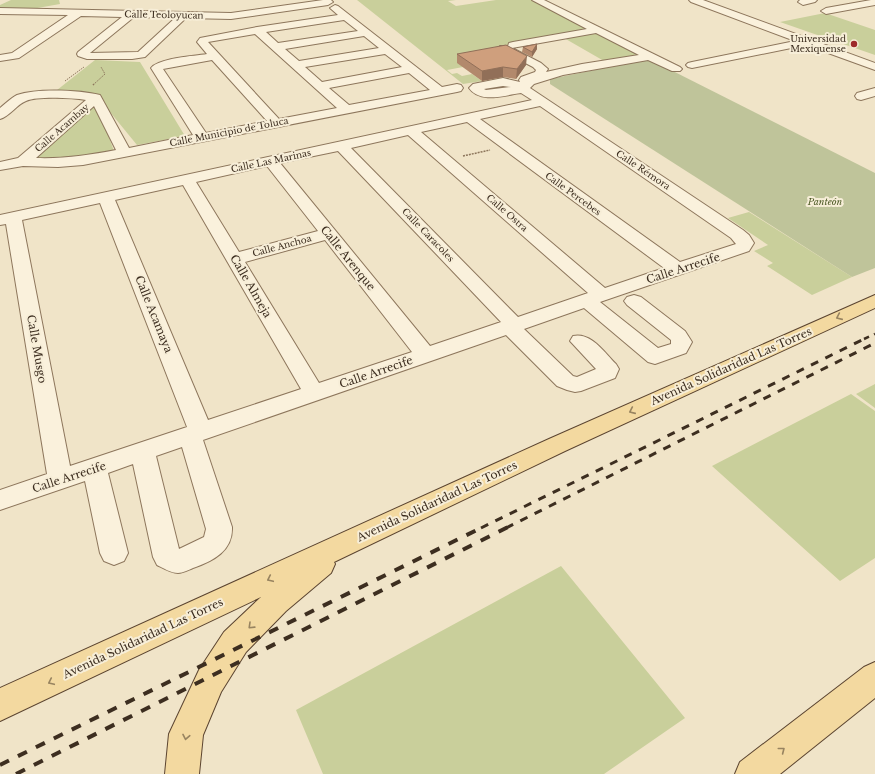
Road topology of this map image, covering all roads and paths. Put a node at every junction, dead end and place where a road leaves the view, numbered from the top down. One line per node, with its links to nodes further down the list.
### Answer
1 (7, 0): 7 (street)
2 (537, 0): 28 (street)
3 (694, 0): 25 (street)
4 (707, 0): 25 (street)
5 (327, 1): 20 (street, Calle Teoloyucan); 24 (street)
6 (875, 2): 14 (street)
7 (0, 3)
8 (117, 3): 18 (street)
9 (65, 4): 16 (street)
10 (220, 5): 23 (street)
11 (238, 5): 20 (street)
12 (165, 6): 21 (street)
13 (0, 11): 15 (street, Calle Teoloyucan)
14 (826, 11)
15 (28, 12): 16 (street, Calle Teoloyucan); 26 (street)
16 (54, 12): 17 (street, Calle Teoloyucan)
17 (78, 13): 18 (street, Calle Teoloyucan); 34 (street)
18 (103, 14): 19 (street, Calle Teoloyucan)
19 (131, 14): 21 (street, Calle Teoloyucan); 38 (street)
20 (246, 14): 23 (street, Calle Teoloyucan)
21 (156, 15): 22 (street, Calle Teoloyucan)
22 (184, 15): 23 (street, Calle Teoloyucan); 38 (street)
23 (210, 16)
24 (346, 17): 27 (street); 29 (street)
25 (753, 20): 30 (street); 39 (street)
26 (11, 22)
27 (257, 30): 31 (street); 35 (street)
28 (598, 30): 36 (street); 48 (street)
29 (365, 33): 31 (street); 32 (street)
30 (806, 42): 43 (street); 44 (street)
31 (275, 47): 41 (street)
32 (387, 50): 41 (street); 45 (street)
33 (0, 54): 34 (street)
34 (18, 54): 37 (street)
35 (216, 56): 60 (street); 62 (street)
36 (650, 56): 42 (street); 46 (street)
37 (0, 58)
38 (96, 58): 52 (path); 53 (path)
39 (875, 61)
40 (562, 62): 42 (street)
41 (296, 65): 47 (street)
42 (600, 65): 48 (street)
43 (692, 66)
44 (875, 67)
45 (411, 69): 47 (street); 50 (street)
46 (676, 69)
47 (319, 86): 57 (street)
48 (521, 86): 56 (street, Calle Rémora)
49 (456, 88): 50 (street, Calle Municipio de Toluca)
50 (438, 91): 57 (street, Calle Municipio de Toluca)
51 (875, 92): 55 (street)
52 (47, 96): 53 (street, Calle Acambay); 58 (street, Calle Acambay)
53 (80, 96): 54 (street, Calle Acambay)
54 (96, 98): 65 (street); 68 (street, Calle Acambay)
55 (868, 101)
56 (542, 102): 59 (street, Calle Las Marinas); 74 (street, Calle Rémora)
57 (346, 109): 60 (street, Calle Municipio de Toluca)
58 (0, 114)
59 (469, 118): 61 (street, Calle Las Marinas); 64 (street, Calle Percebes)
60 (276, 123): 62 (street, Calle Municipio de Toluca)
61 (411, 131): 63 (street, Calle Las Marinas); 67 (street, Calle Ostra)
62 (202, 138): 65 (street, Calle Municipio de Toluca)
63 (341, 146): 66 (street, Calle Las Marinas); 80 (street, Calle Caracoles)
64 (508, 146): 67 (path); 76 (street, Calle Percebes)
65 (125, 153): 68 (street, Calle Municipio de Toluca)
66 (271, 161): 70 (street, Calle Las Marinas); 73 (street, Calle Arenque)
67 (446, 161): 77 (street, Calle Ostra)
68 (23, 162): 69 (street, Calle Municipio de Toluca)
69 (0, 166)
70 (187, 179): 71 (street, Calle Las Marinas); 75 (street, Calle Almeja)
71 (106, 197): 72 (street, Calle Las Marinas); 84 (street, Calle Acamaya)
72 (7, 219): 87 (street, Calle Musgo)
73 (328, 234): 75 (street, Calle Anchoa); 82 (street, Calle Arenque)
74 (743, 239): 76 (street, Calle Arrecife)
75 (235, 259): 83 (street, Calle Almeja)
76 (677, 269): 77 (street, Calle Arrecife)
77 (595, 298): 78 (street, Calle Ostra); 80 (street, Calle Arrecife)
78 (634, 301)
79 (875, 301): 89 (main road, Avenida Solidaridad Las Torres, one-way to 89)
80 (512, 326): 81 (street, Calle Caracoles); 82 (street, Calle Arrecife)
81 (580, 342)
82 (426, 355): 83 (street, Calle Arrecife)
83 (314, 393): 84 (street, Calle Arrecife)
84 (195, 434): 85 (street, Calle Arrecife); 85 (street, Calle Acamaya)
85 (143, 452): 86 (street, Calle Arrecife)
86 (95, 469): 87 (street, Calle Arrecife); 90 (street)
87 (60, 480): 88 (street, Calle Arrecife)
88 (0, 500)
89 (343, 545): 92 (main road, Avenida Solidaridad Las Torres, one-way to 92); 93 (main road, one-way to 93)
90 (114, 553)
91 (875, 678): 94 (main road, one-way to 91)
92 (0, 705)
93 (182, 774)
94 (752, 774)

